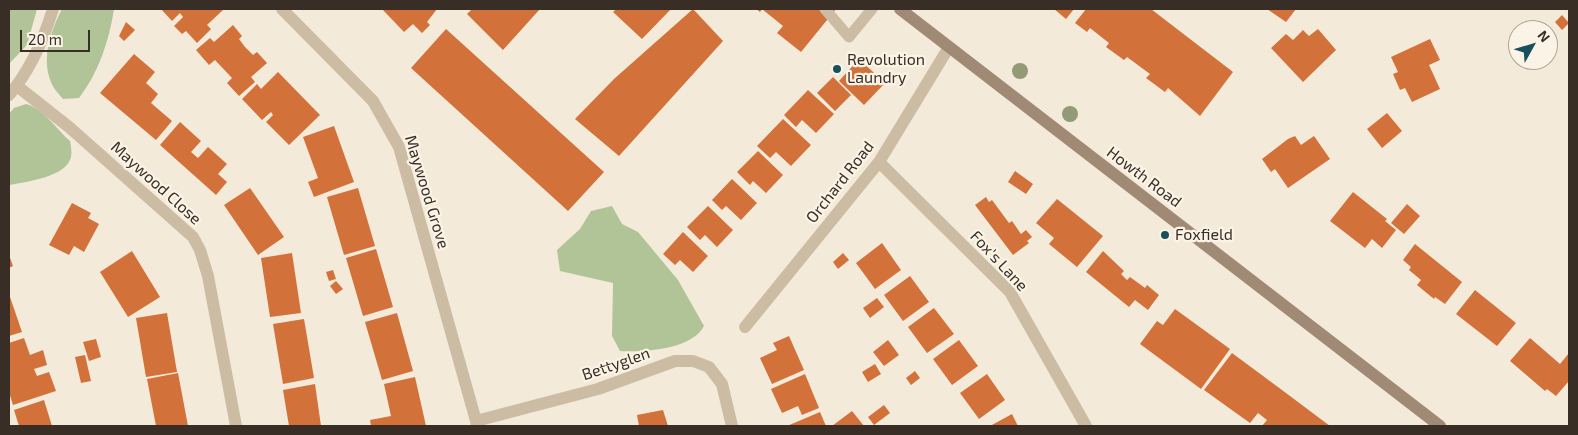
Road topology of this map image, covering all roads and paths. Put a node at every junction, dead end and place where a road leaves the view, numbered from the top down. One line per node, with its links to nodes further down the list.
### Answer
1 (53, 9): 7 (street)
2 (282, 9): 10 (street, Maywood Grove)
3 (825, 9): 4 (lane)
4 (872, 9)
5 (900, 9): 6 (main road, Howth Road)
6 (949, 47): 8 (street, Orchard Road); 14 (main road, Howth Road)
7 (13, 91): 11 (street, Maywood Close)
8 (879, 162): 9 (street, Orchard Road); 13 (street, Fox's Lane)
9 (745, 327)
10 (477, 424): 12 (street, Bettyglen)
11 (236, 426)
12 (732, 426)
13 (1086, 426)
14 (1440, 426)

